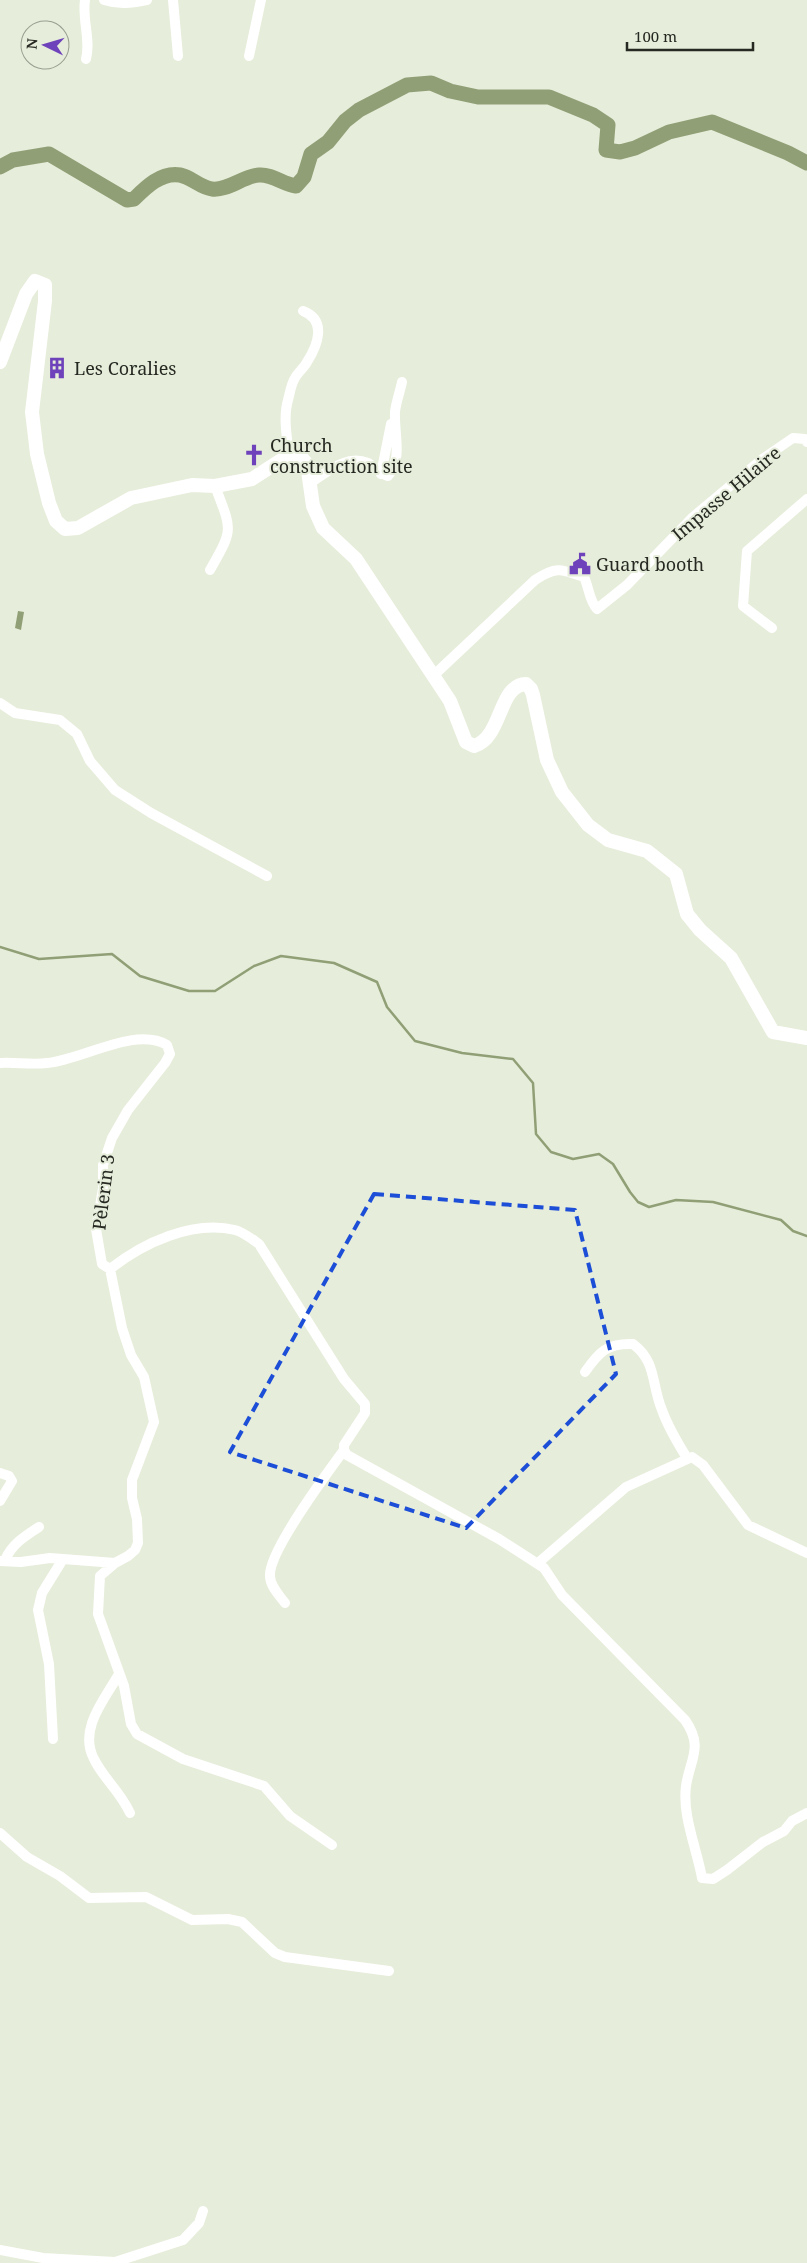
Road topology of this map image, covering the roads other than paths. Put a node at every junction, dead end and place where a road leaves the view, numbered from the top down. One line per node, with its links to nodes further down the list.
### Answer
1 (84, 0): 8 (street)
2 (104, 0): 3 (street)
3 (147, 0)
4 (174, 0): 6 (street)
5 (261, 0): 7 (street)
6 (178, 56)
7 (249, 56)
8 (86, 60)
9 (303, 311): 14 (street)
10 (0, 362): 17 (street)
11 (402, 382): 15 (street)
12 (392, 420): 15 (street)
13 (807, 442): 21 (street, Impasse Hilaire)
14 (290, 455): 16 (street); 17 (street)
15 (381, 474): 16 (street)
16 (310, 483): 21 (street)
17 (215, 486): 19 (street)
18 (807, 499): 20 (street)
19 (210, 570)
20 (772, 628)
21 (433, 676): 24 (street)
22 (0, 703): 23 (street)
23 (267, 876)
24 (807, 1038)
25 (0, 1063): 26 (street, Pèlerin 3)
26 (110, 1268): 28 (street); 36 (street)
27 (585, 1372): 29 (street)
28 (344, 1450): 37 (street); 38 (street)
29 (687, 1458): 33 (street); 37 (street)
30 (0, 1473): 31 (street)
31 (0, 1501)
32 (39, 1526): 35 (street)
33 (807, 1553)
34 (63, 1559): 35 (street); 36 (street); 40 (street)
35 (2, 1560)
36 (115, 1563): 39 (street)
37 (538, 1563): 42 (street)
38 (285, 1603)
39 (120, 1674): 41 (street); 44 (street)
40 (53, 1739)
41 (130, 1813)
42 (807, 1813)
43 (0, 1833): 45 (street)
44 (332, 1845)
45 (389, 1971)
46 (203, 2211): 47 (street)
47 (0, 2250)

